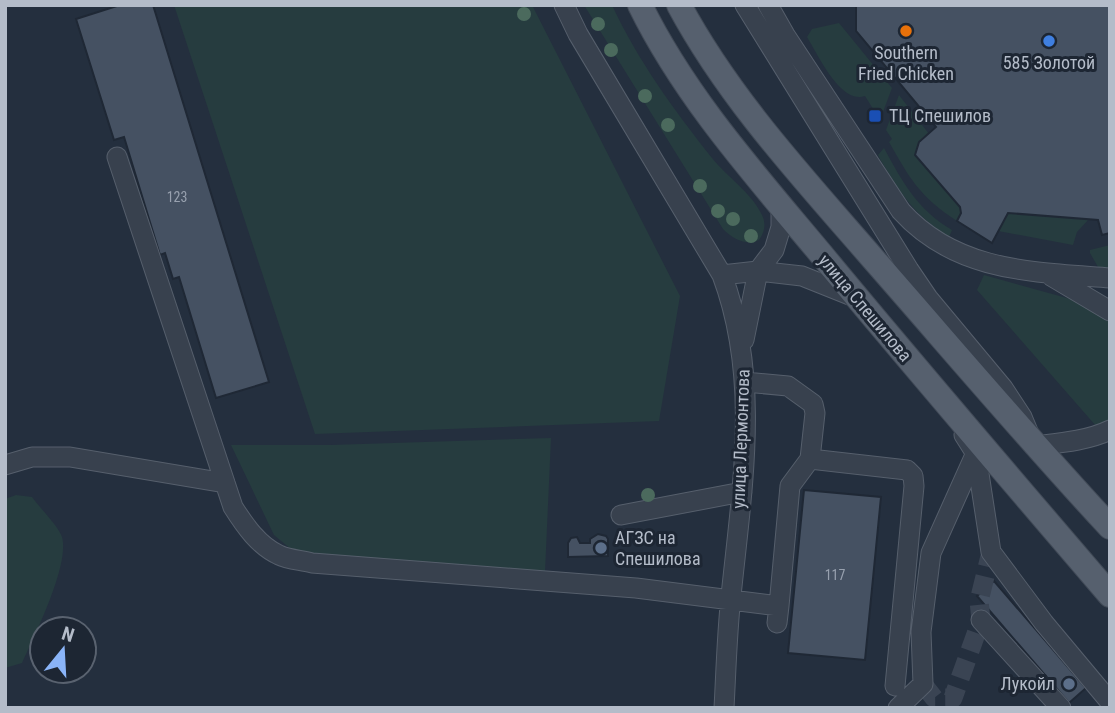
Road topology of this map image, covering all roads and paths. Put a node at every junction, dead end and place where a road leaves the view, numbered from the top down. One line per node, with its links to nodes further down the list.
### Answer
1 (564, 5): 10 (street, улица Лермонтова)
2 (640, 5): 7 (main road, улица Спешилова)
3 (679, 5): 18 (main road)
4 (745, 5): 18 (street)
5 (768, 5): 9 (street)
6 (117, 157): 22 (street)
7 (781, 207): 8 (street); 12 (main road, улица Спешилова)
8 (758, 271): 10 (street); 12 (street); 14 (street)
9 (1047, 273): 11 (street); 13 (street)
10 (722, 275): 14 (street, улица Лермонтова)
11 (1110, 278)
12 (857, 298): 16 (main road, улица Спешилова)
13 (1110, 311)
14 (743, 348): 15 (street, улица Лермонтова)
15 (745, 382): 20 (street); 23 (street, улица Лермонтова)
16 (943, 402): 19 (street); 26 (main road, улица Спешилова)
17 (1110, 430): 18 (street)
18 (1034, 446): 25 (main road)
19 (976, 454): 30 (street); 32 (street)
20 (810, 458): 27 (street); 29 (street)
21 (5, 465): 22 (street)
22 (225, 483): 27 (street)
23 (742, 492): 24 (street); 27 (street, улица Лермонтова)
24 (621, 515)
25 (1110, 527)
26 (1110, 595)
27 (730, 601): 31 (street, улица Лермонтова)
28 (981, 620): 33 (street)
29 (895, 686)
30 (1110, 702)
31 (724, 708)
32 (898, 708)
33 (1061, 708)

